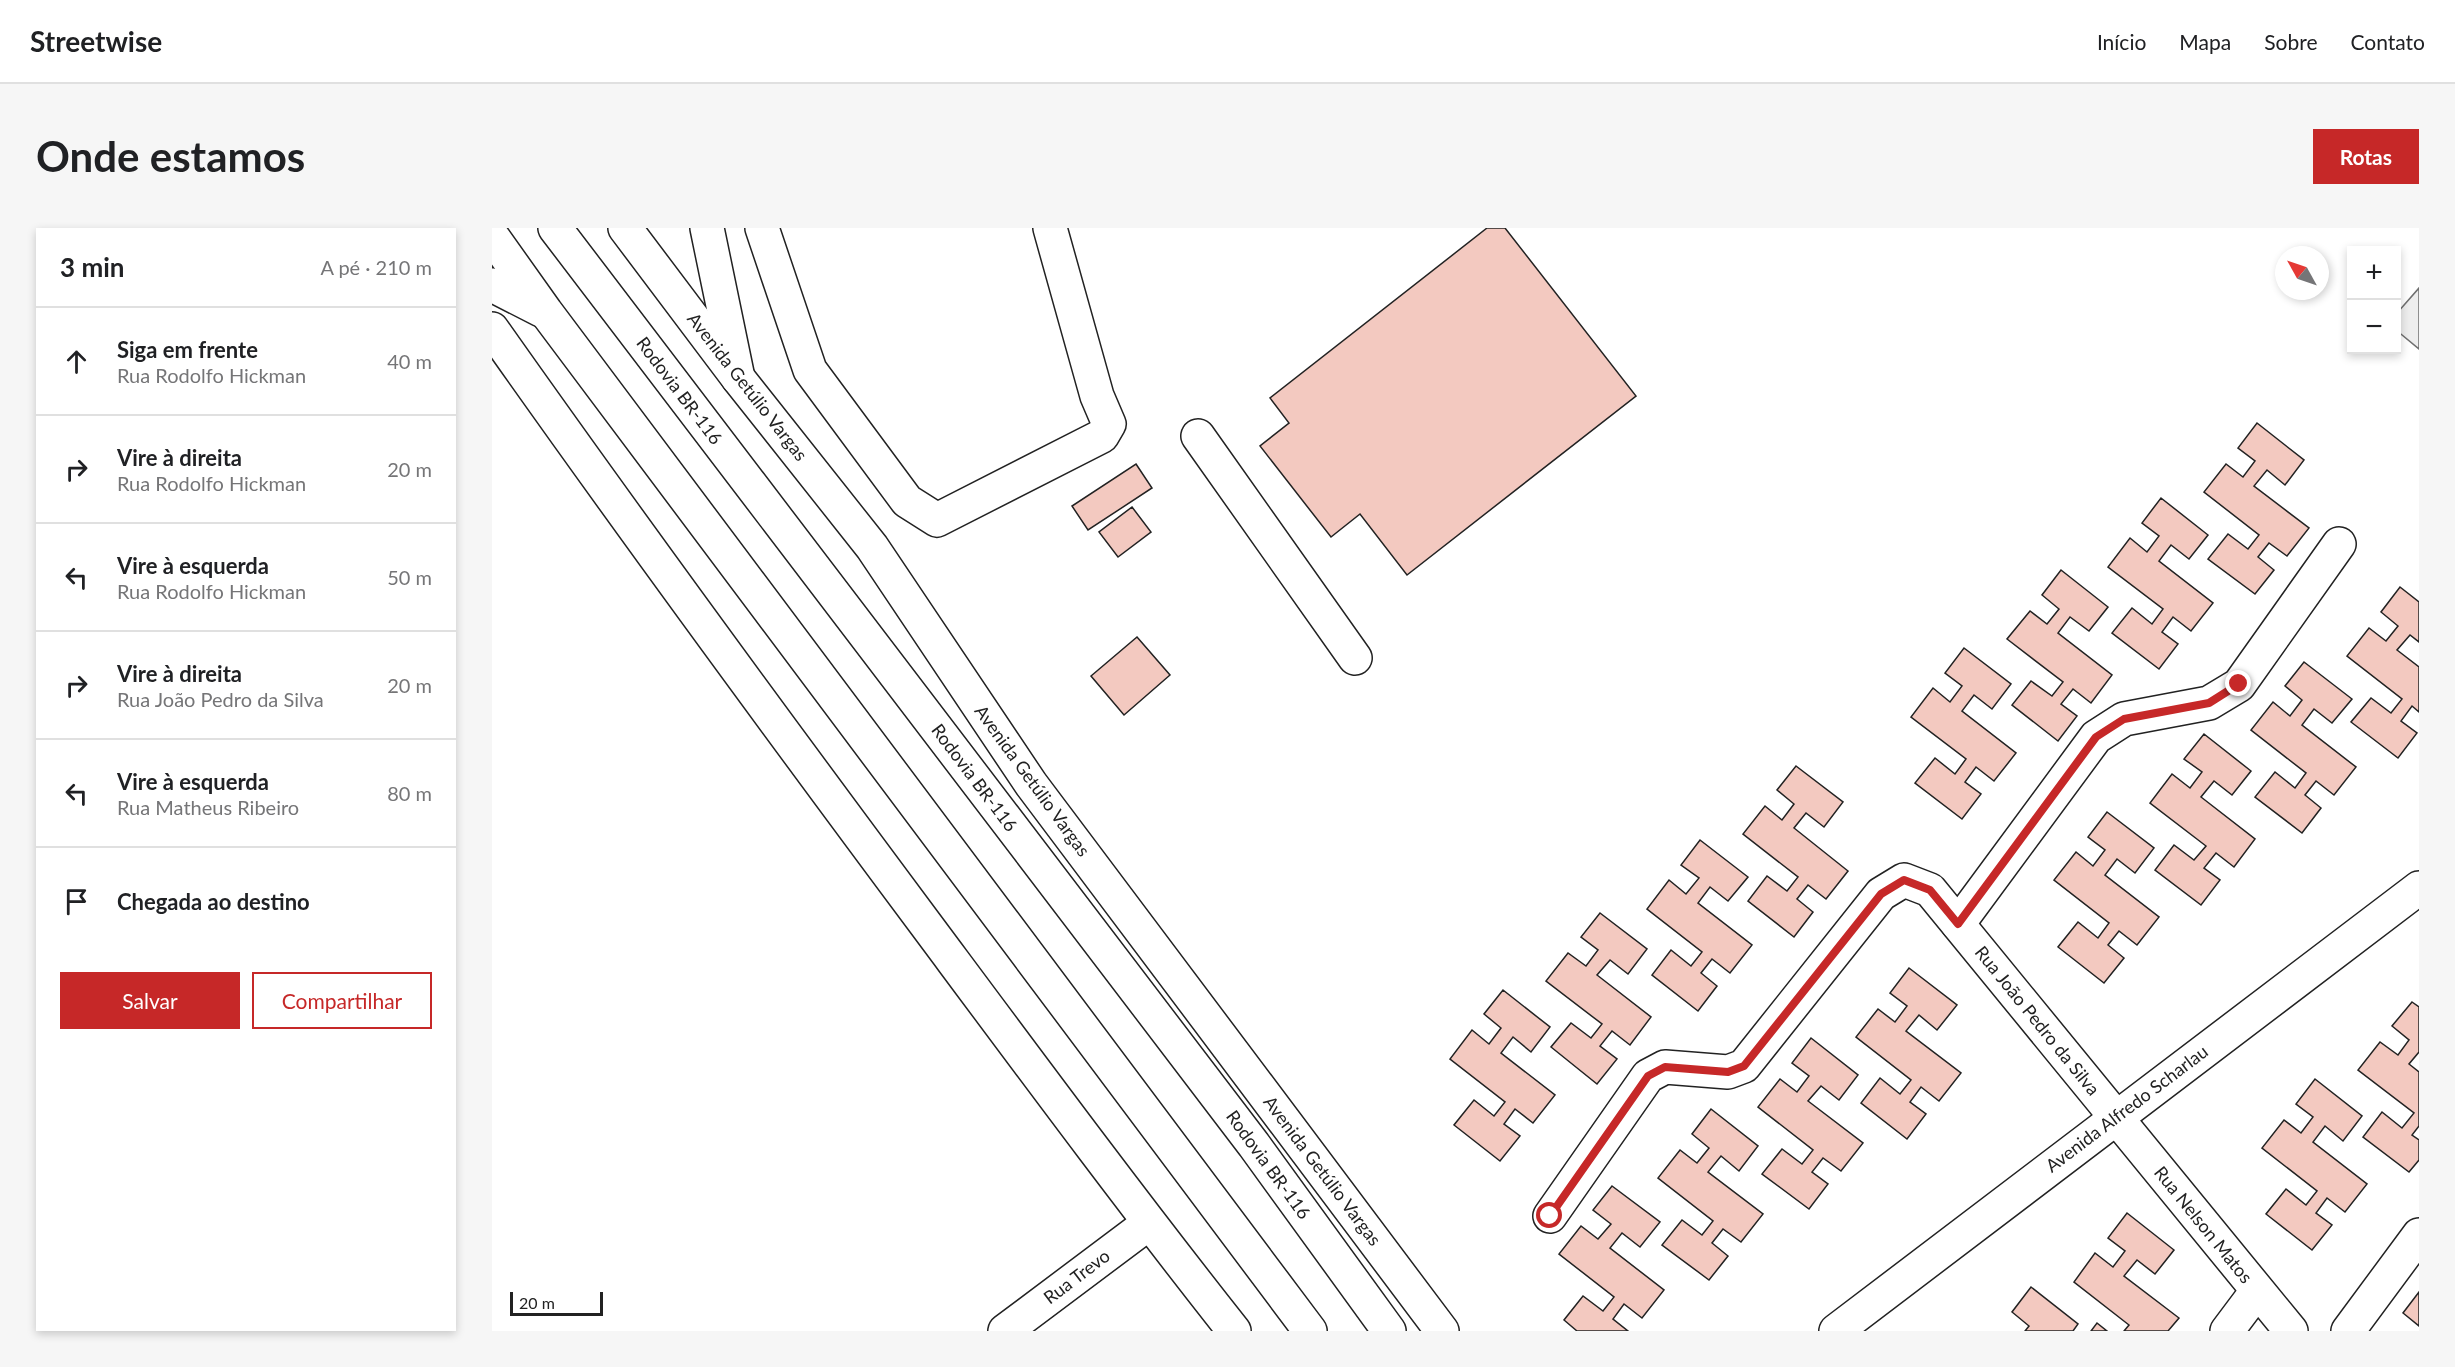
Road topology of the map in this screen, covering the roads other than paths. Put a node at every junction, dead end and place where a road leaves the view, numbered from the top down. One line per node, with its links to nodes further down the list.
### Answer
1 (555, 228): 24 (main road, Rodovia BR-116)
2 (625, 228): 10 (main road, Avenida Getúlio Vargas)
3 (707, 228): 10 (main road)
4 (762, 228): 5 (main road)
5 (1050, 228)
6 (492, 236): 8 (main road)
7 (492, 285): 8 (main road)
8 (546, 312): 23 (main road)
9 (492, 329): 18 (main road)
10 (738, 378): 25 (main road, Avenida Getúlio Vargas)
11 (1198, 436): 13 (main road)
12 (2339, 544): 15 (main road)
13 (1355, 658)
14 (2419, 888): 16 (main road, Avenida Alfredo Scharlau)
15 (1958, 924): 16 (main road, Rua João Pedro da Silva); 17 (main road, Rua João Pedro da Silva)
16 (2116, 1117): 20 (main road, Rua Nelson Matos); 26 (main road, Avenida Alfredo Scharlau)
17 (1550, 1216)
18 (1149, 1223): 21 (main road, Rua Trevo); 22 (main road)
19 (2419, 1235): 29 (main road)
20 (2257, 1291): 27 (main road); 28 (main road, Rua Nelson Matos)
21 (1005, 1331)
22 (1234, 1331)
23 (1310, 1331)
24 (1389, 1331)
25 (1442, 1331)
26 (1836, 1331)
27 (2227, 1331)
28 (2292, 1331)
29 (2348, 1331)

